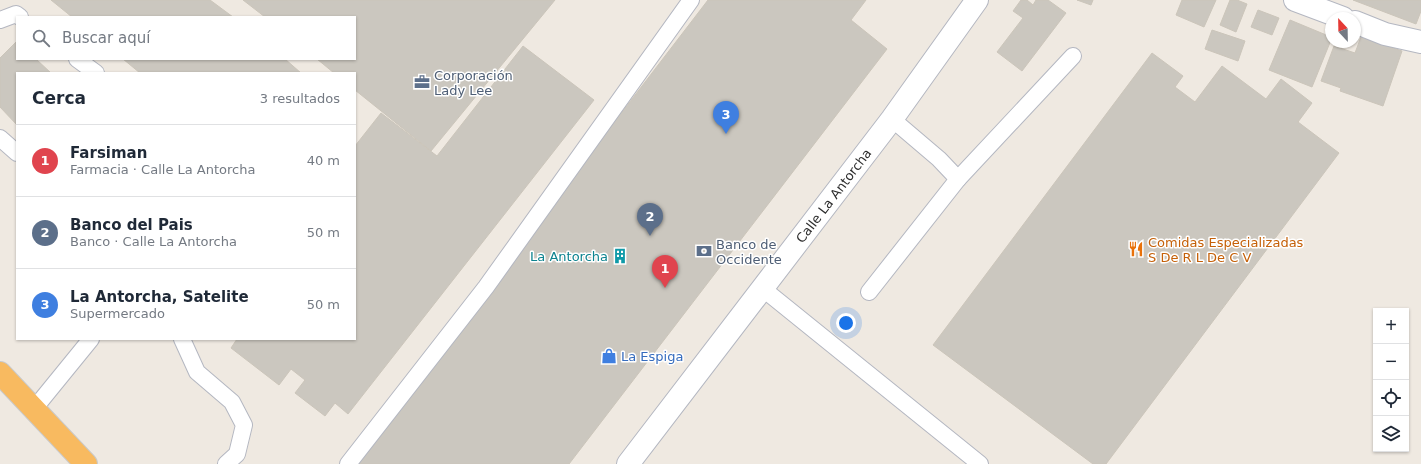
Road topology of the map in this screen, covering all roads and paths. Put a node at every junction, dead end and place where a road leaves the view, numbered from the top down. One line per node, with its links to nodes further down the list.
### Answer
1 (691, 0): 24 (lane)
2 (977, 0): 12 (street, Calle La Antorcha)
3 (1295, 0): 4 (street)
4 (1327, 12)
5 (19, 16): 6 (lane)
6 (0, 20)
7 (1361, 24): 8 (street)
8 (1421, 42)
9 (1073, 56): 15 (lane)
10 (78, 60): 11 (lane)
11 (95, 72)
12 (892, 119): 15 (lane); 16 (street, Calle La Antorcha)
13 (0, 138): 14 (lane)
14 (16, 152)
15 (958, 179): 17 (lane)
16 (762, 288): 25 (street, Calle La Antorcha); 26 (lane)
17 (869, 292)
18 (90, 340): 21 (lane)
19 (182, 340): 23 (lane)
20 (0, 373): 21 (highway)
21 (34, 409): 22 (highway)
22 (86, 464)
23 (226, 464)
24 (348, 464)
25 (628, 464)
26 (980, 464)

